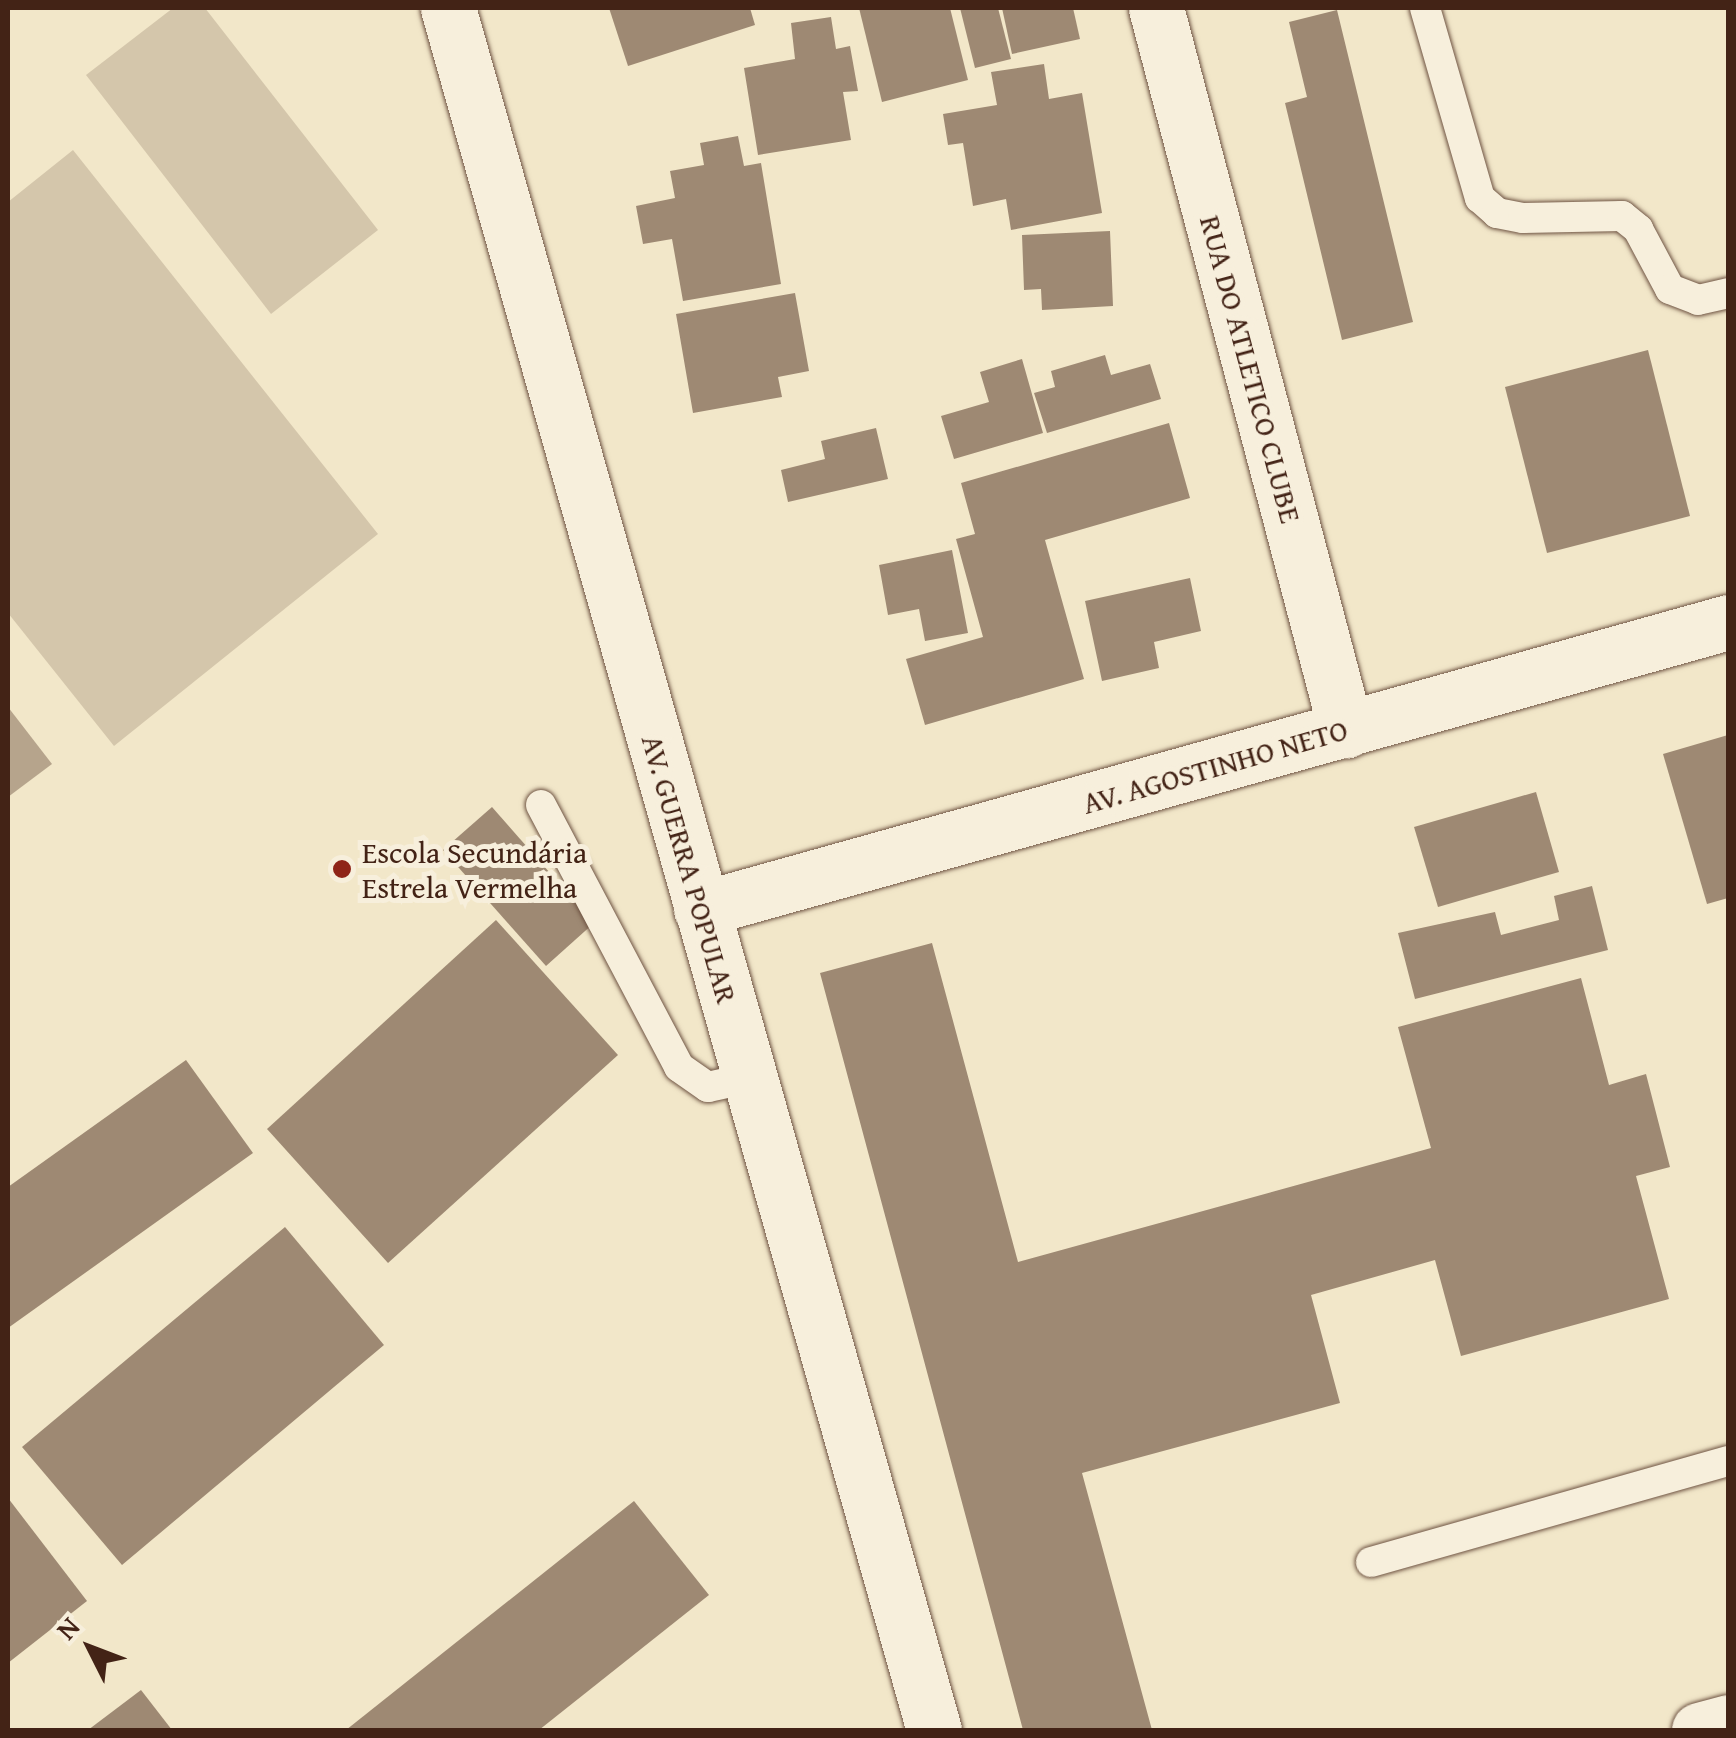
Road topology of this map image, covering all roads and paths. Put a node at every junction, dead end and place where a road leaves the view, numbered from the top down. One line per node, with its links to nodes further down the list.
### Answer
1 (448, 8): 8 (street, AV. GUERRA POPULAR)
2 (1156, 8): 6 (street, RUA DO ATLETICO CLUBE)
3 (1425, 8): 4 (lane)
4 (1728, 293)
5 (1728, 622): 6 (street, AV. AGOSTINHO NETO)
6 (1346, 730): 8 (street, AV. AGOSTINHO NETO)
7 (541, 805): 9 (lane)
8 (701, 909): 9 (street, AV. GUERRA POPULAR)
9 (749, 1078): 13 (street, AV. GUERRA POPULAR)
10 (1728, 1461): 11 (lane)
11 (1371, 1562)
12 (1728, 1722): 14 (street)
13 (934, 1730)
14 (1699, 1730)

